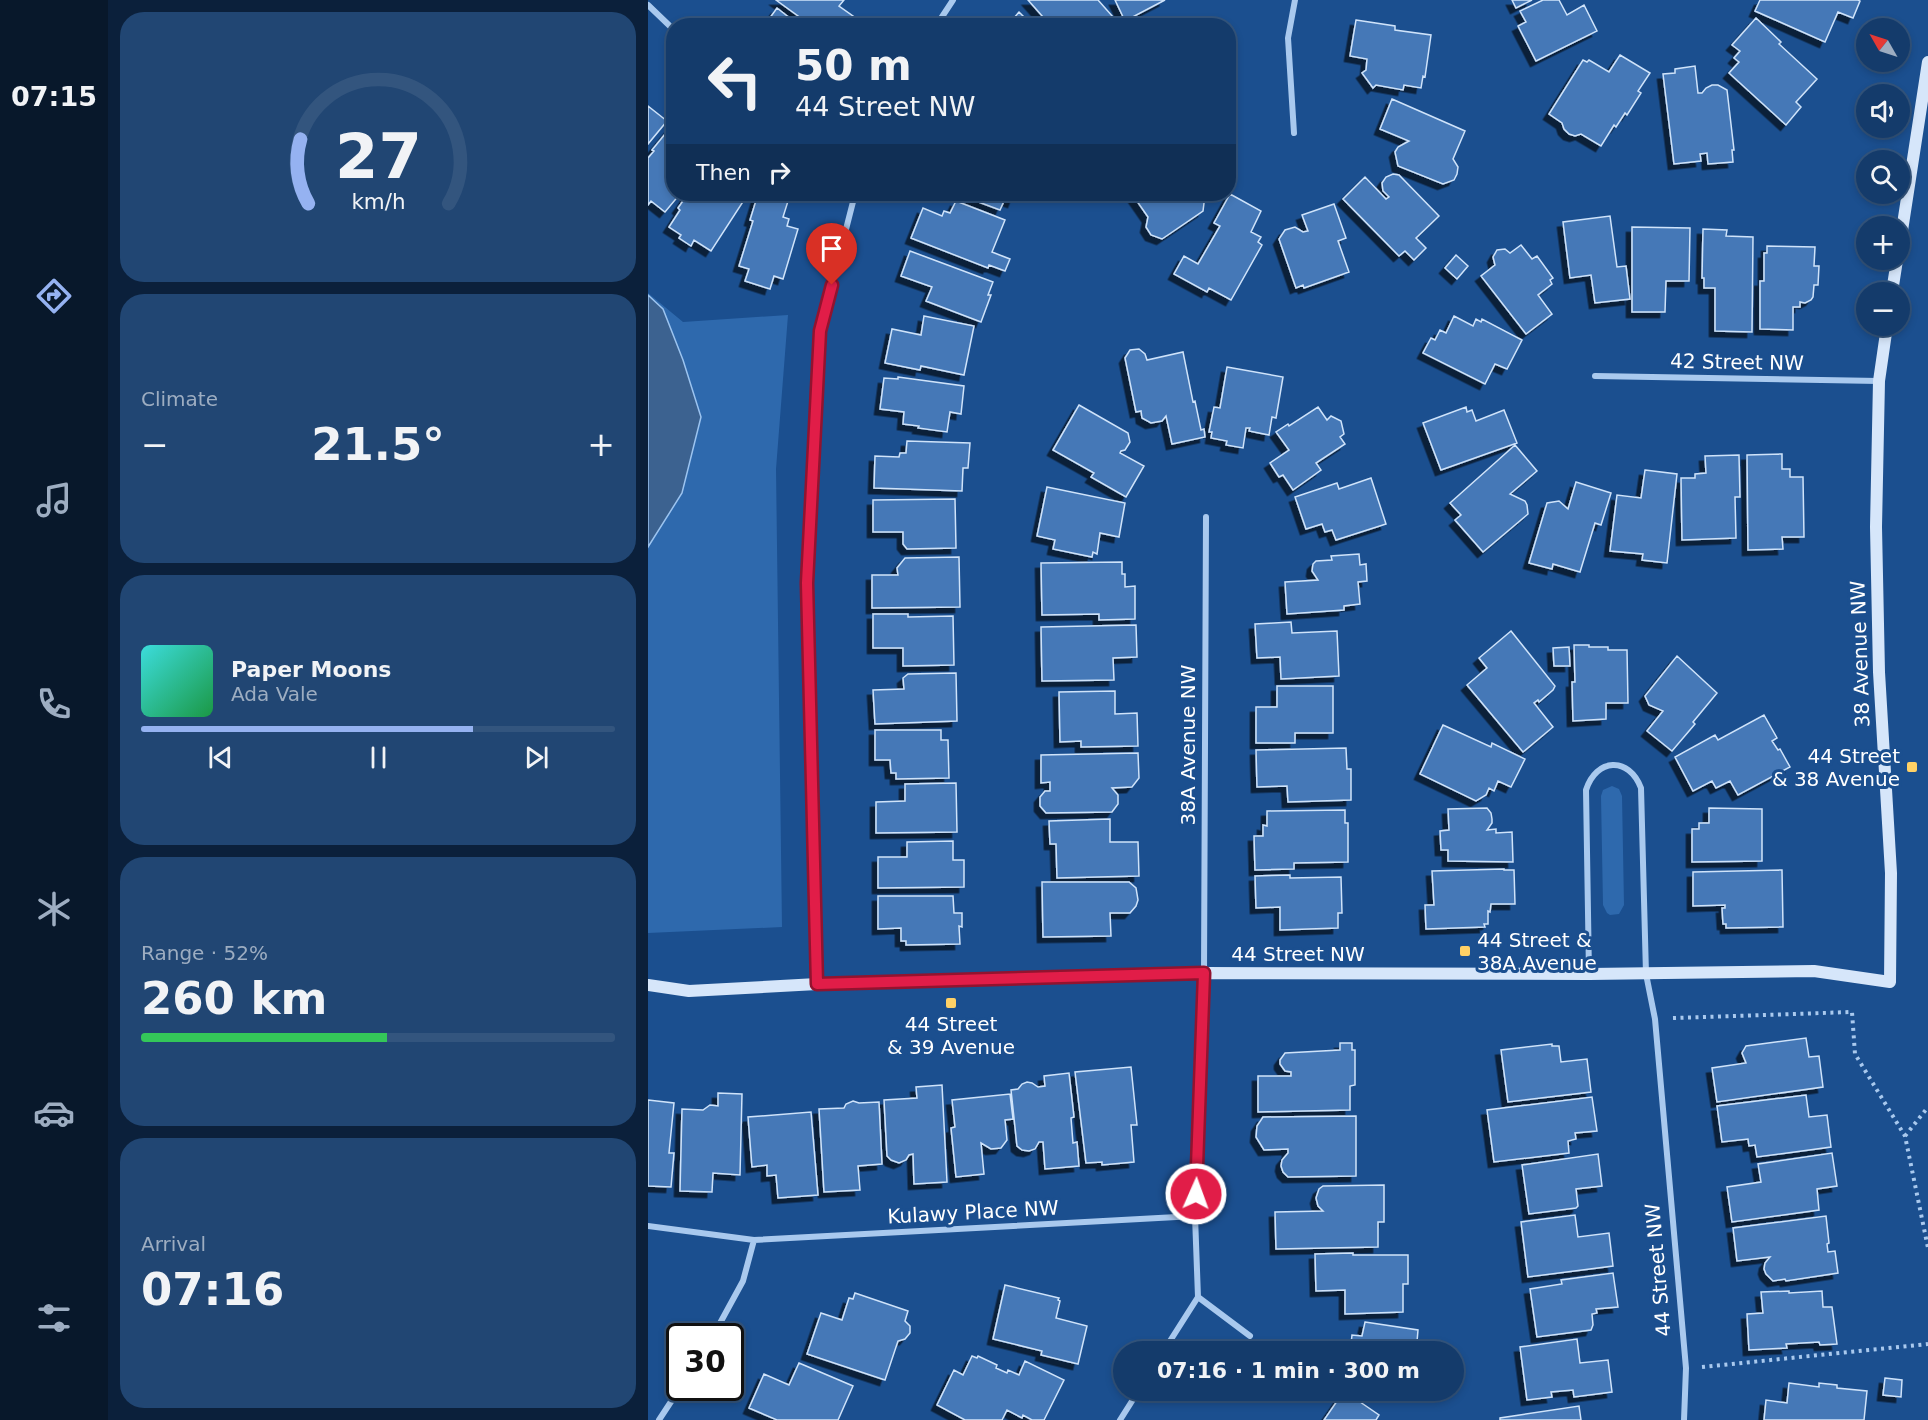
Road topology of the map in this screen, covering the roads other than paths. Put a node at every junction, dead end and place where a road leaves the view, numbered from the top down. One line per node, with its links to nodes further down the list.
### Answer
1 (952, 0): 4 (street)
2 (1294, 0): 7 (street)
3 (648, 5): 5 (street)
4 (941, 18)
5 (666, 22)
6 (1928, 62): 9 (street)
7 (1294, 133)
8 (853, 201): 18 (street)
9 (1904, 216)
10 (1886, 336): 12 (street, 38 Avenue NW)
11 (1595, 376): 12 (street, 42 Street NW)
12 (1879, 381): 17 (street, 38 Avenue NW)
13 (1206, 517): 14 (street, 38A Avenue NW)
14 (1204, 973): 15 (street, 44 Street NW); 18 (street, 44 Street NW); 20 (street, 38A Avenue NW)
15 (1589, 974): 16 (street, 44 Street NW); 16 (street, 44 Street NW)
16 (1646, 974): 17 (street, 44 Street NW); 31 (street, 44 Street NW)
17 (1890, 982)
18 (817, 984): 19 (street, 44 Street NW)
19 (648, 985)
20 (1195, 1216): 22 (street, Kulawy Place NW); 23 (street, 38A Avenue NW)
21 (648, 1226): 22 (street, Kulawy Place NW)
22 (754, 1240): 24 (street)
23 (1198, 1298): 25 (street); 26 (street)
24 (720, 1323)
25 (1250, 1336)
26 (1170, 1341)
27 (671, 1401): 29 (street)
28 (1132, 1401): 30 (street)
29 (659, 1420)
30 (1120, 1420)
31 (1684, 1420)

